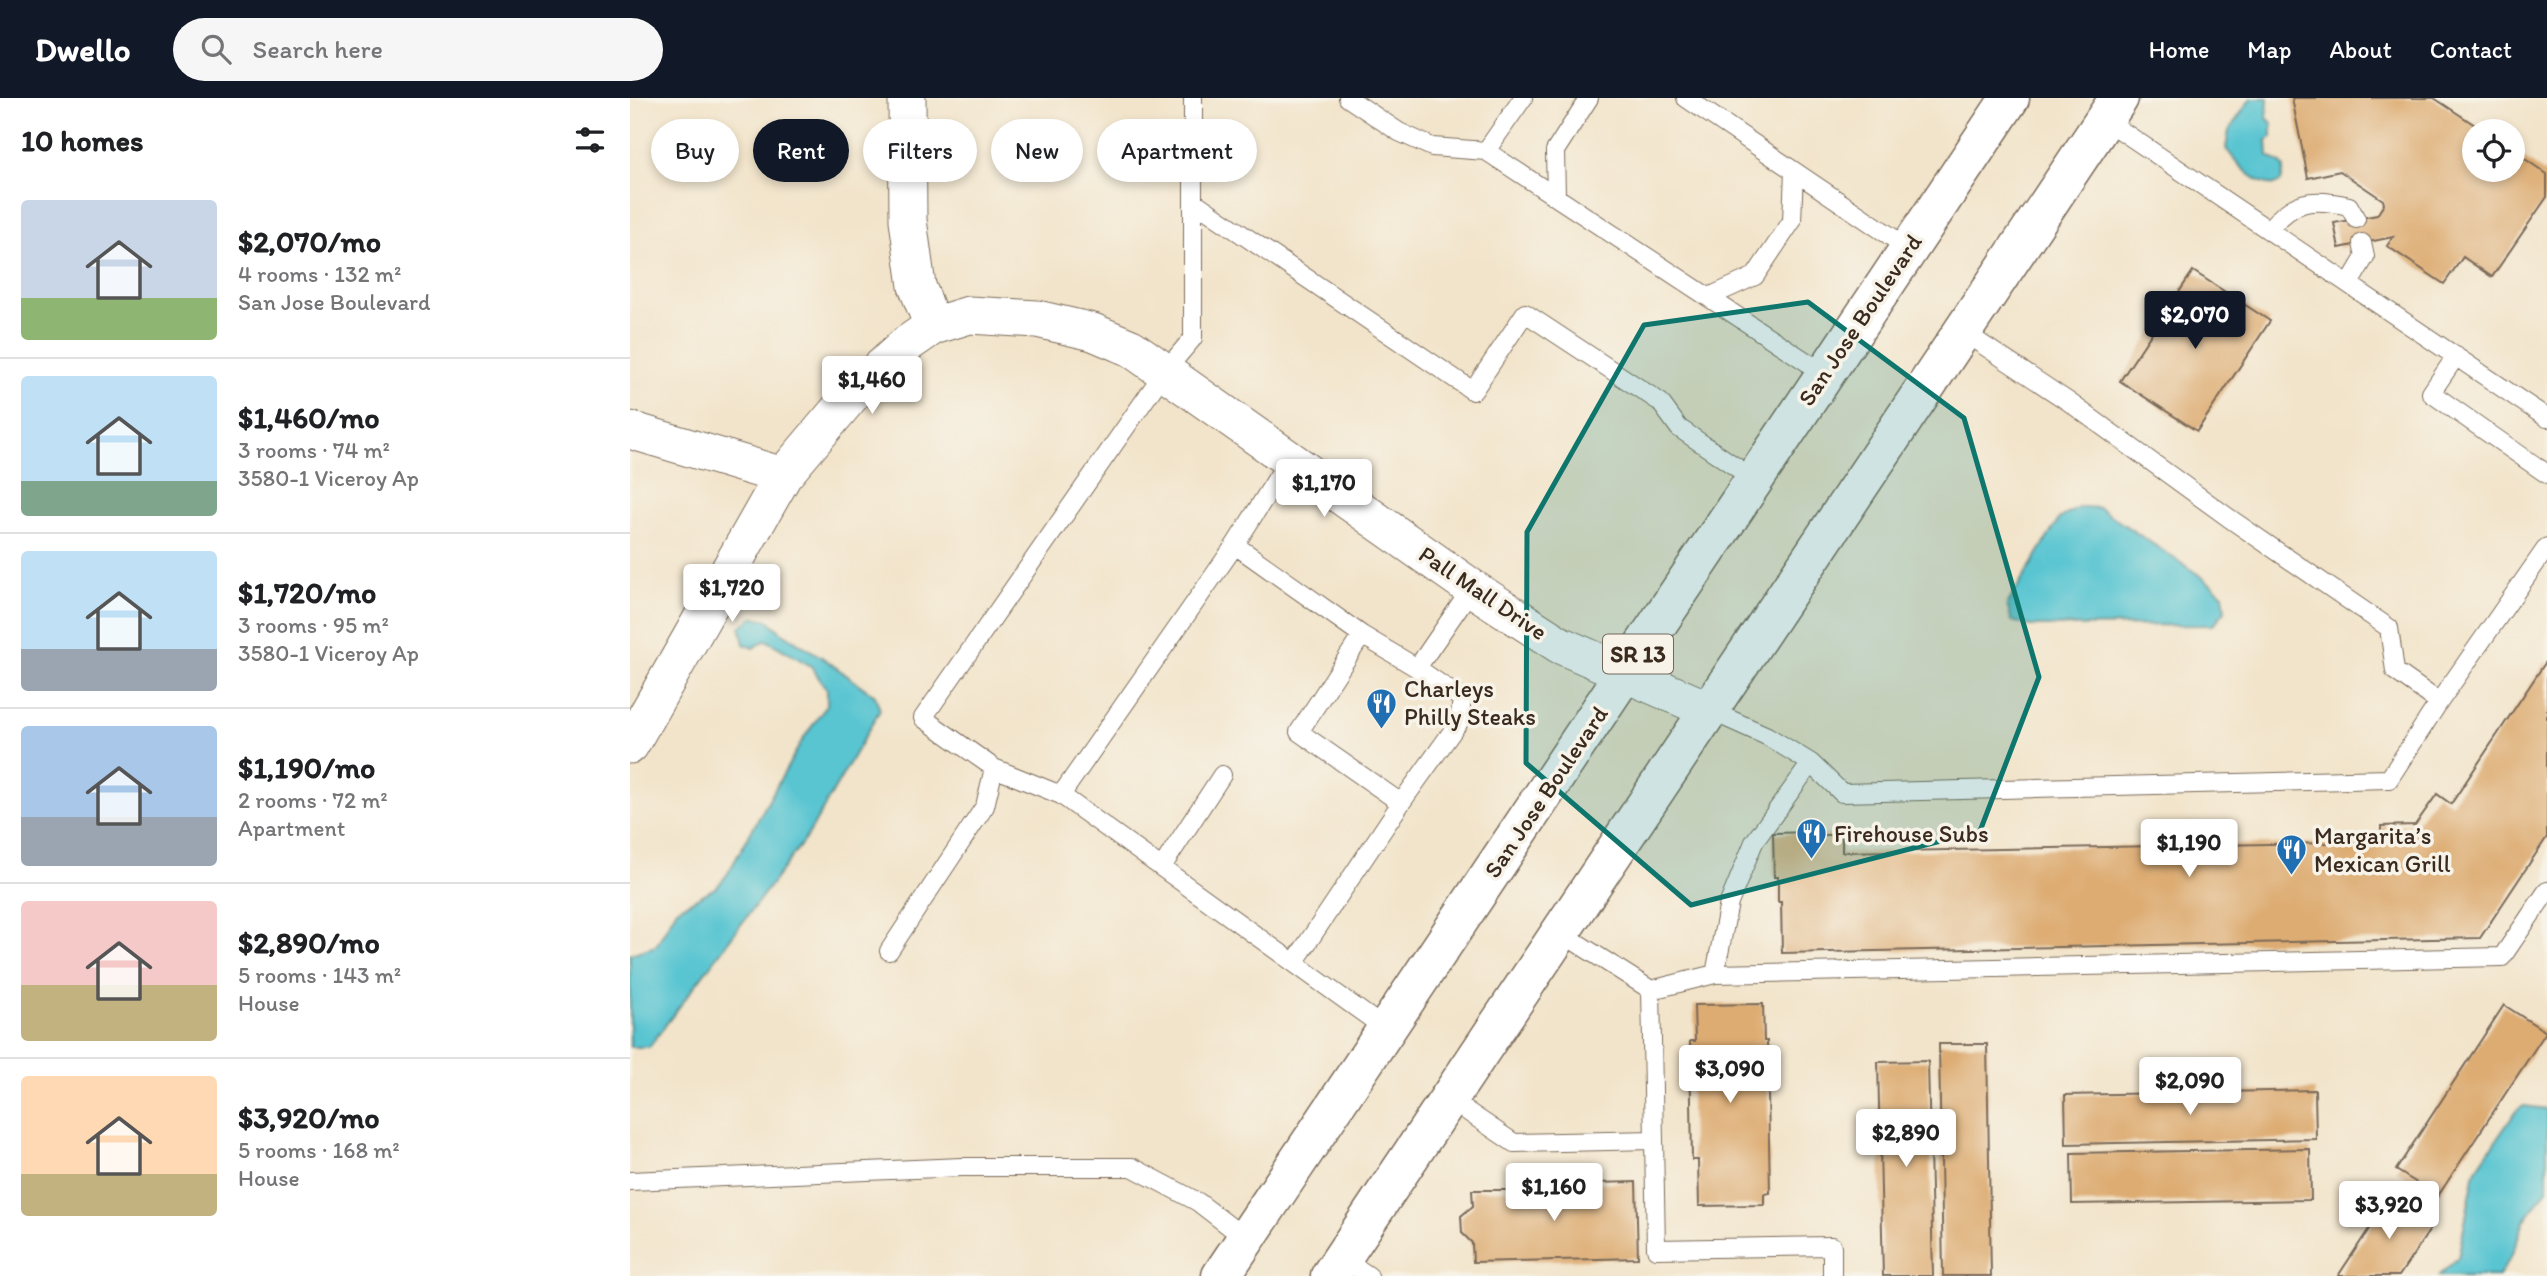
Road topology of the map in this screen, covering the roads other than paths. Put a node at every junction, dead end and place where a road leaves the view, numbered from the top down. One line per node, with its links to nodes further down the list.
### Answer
1 (907, 98): 19 (street)
2 (1192, 98): 12 (lane)
3 (1348, 98): 9 (lane)
4 (1523, 98): 9 (lane)
5 (1590, 98): 11 (lane)
6 (1686, 98): 10 (lane)
7 (2001, 101): 16 (main road, San Jose Boulevard / SR 13)
8 (2111, 109): 14 (lane); 20 (main road)
9 (1486, 151): 11 (lane)
10 (1794, 171): 16 (lane); 18 (lane)
11 (1556, 196): 18 (lane)
12 (1193, 201): 22 (lane); 29 (lane)
13 (2356, 219): 14 (lane)
14 (2268, 230): 17 (lane)
15 (2362, 243): 17 (lane)
16 (1908, 248): 23 (main road, San Jose Boulevard / SR 13)
17 (2349, 284): 21 (lane)
18 (1709, 297): 23 (lane)
19 (933, 326): 22 (street, Pall Mall Drive); 28 (street, Pall Mall Drive)
20 (1962, 331): 36 (lane); 37 (main road)
21 (2456, 356): 24 (lane); 27 (lane)
22 (1165, 371): 26 (street, Pall Mall Drive); 40 (lane)
23 (1825, 374): 29 (main road, San Jose Boulevard / SR 13)
24 (2547, 418)
25 (630, 430): 28 (street)
26 (1289, 459): 30 (lane); 32 (street, Pall Mall Drive)
27 (2547, 474)
28 (783, 476): 38 (street, Pall Mall Drive)
29 (1755, 480): 35 (main road, San Jose Boulevard / SR 13)
30 (1235, 545): 33 (lane); 42 (lane)
31 (2547, 547): 36 (lane)
32 (1472, 588): 34 (lane); 35 (street, Pall Mall Drive)
33 (1362, 635): 34 (lane); 43 (lane)
34 (1417, 668): 43 (lane)
35 (1625, 673): 37 (street, Pall Mall Drive); 51 (main road, San Jose Boulevard / SR 13)
36 (2440, 702): 39 (lane)
37 (1709, 710): 39 (lane); 46 (main road)
38 (630, 745)
39 (1811, 763): 49 (lane)
40 (993, 768): 42 (lane); 47 (lane)
41 (1222, 775): 44 (lane)
42 (1061, 795): 44 (lane)
43 (1401, 803): 48 (lane)
44 (1163, 867): 48 (lane)
45 (2547, 891): 49 (lane)
46 (1560, 932): 50 (lane); 52 (main road)
47 (889, 951)
48 (1294, 963): 51 (lane)
49 (1715, 974): 50 (lane)
50 (1651, 990): 53 (lane)
51 (1387, 1030): 55 (main road, San Jose Boulevard / SR 13)
52 (1449, 1099): 53 (lane); 56 (main road)
53 (1654, 1140): 58 (lane)
54 (630, 1181): 55 (lane)
55 (1246, 1239): 57 (main road, San Jose Boulevard / SR 13)
56 (1347, 1270)
57 (1221, 1276)
58 (1832, 1276)

